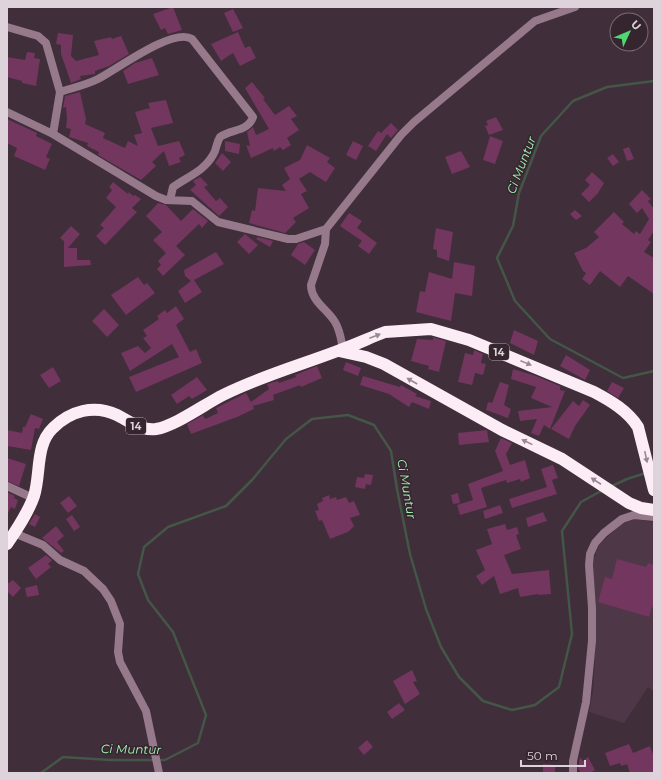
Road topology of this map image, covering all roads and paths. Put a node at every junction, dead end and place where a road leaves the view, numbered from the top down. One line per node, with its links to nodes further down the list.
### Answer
1 (575, 7): 7 (street)
2 (7, 27): 3 (street)
3 (60, 92): 5 (street); 6 (street)
4 (7, 112): 5 (street)
5 (53, 134): 6 (street)
6 (170, 200): 7 (street)
7 (326, 229): 8 (street)
8 (341, 350): 9 (highway, 14, one-way to 9); 11 (highway, 14); 12 (highway, one-way to 8)
9 (652, 485)
10 (7, 486): 11 (street)
11 (33, 498): 14 (highway, 14)
12 (654, 510)
13 (654, 517): 17 (street)
14 (14, 533): 15 (highway, 14); 16 (street)
15 (7, 544)
16 (159, 773)
17 (573, 773)

